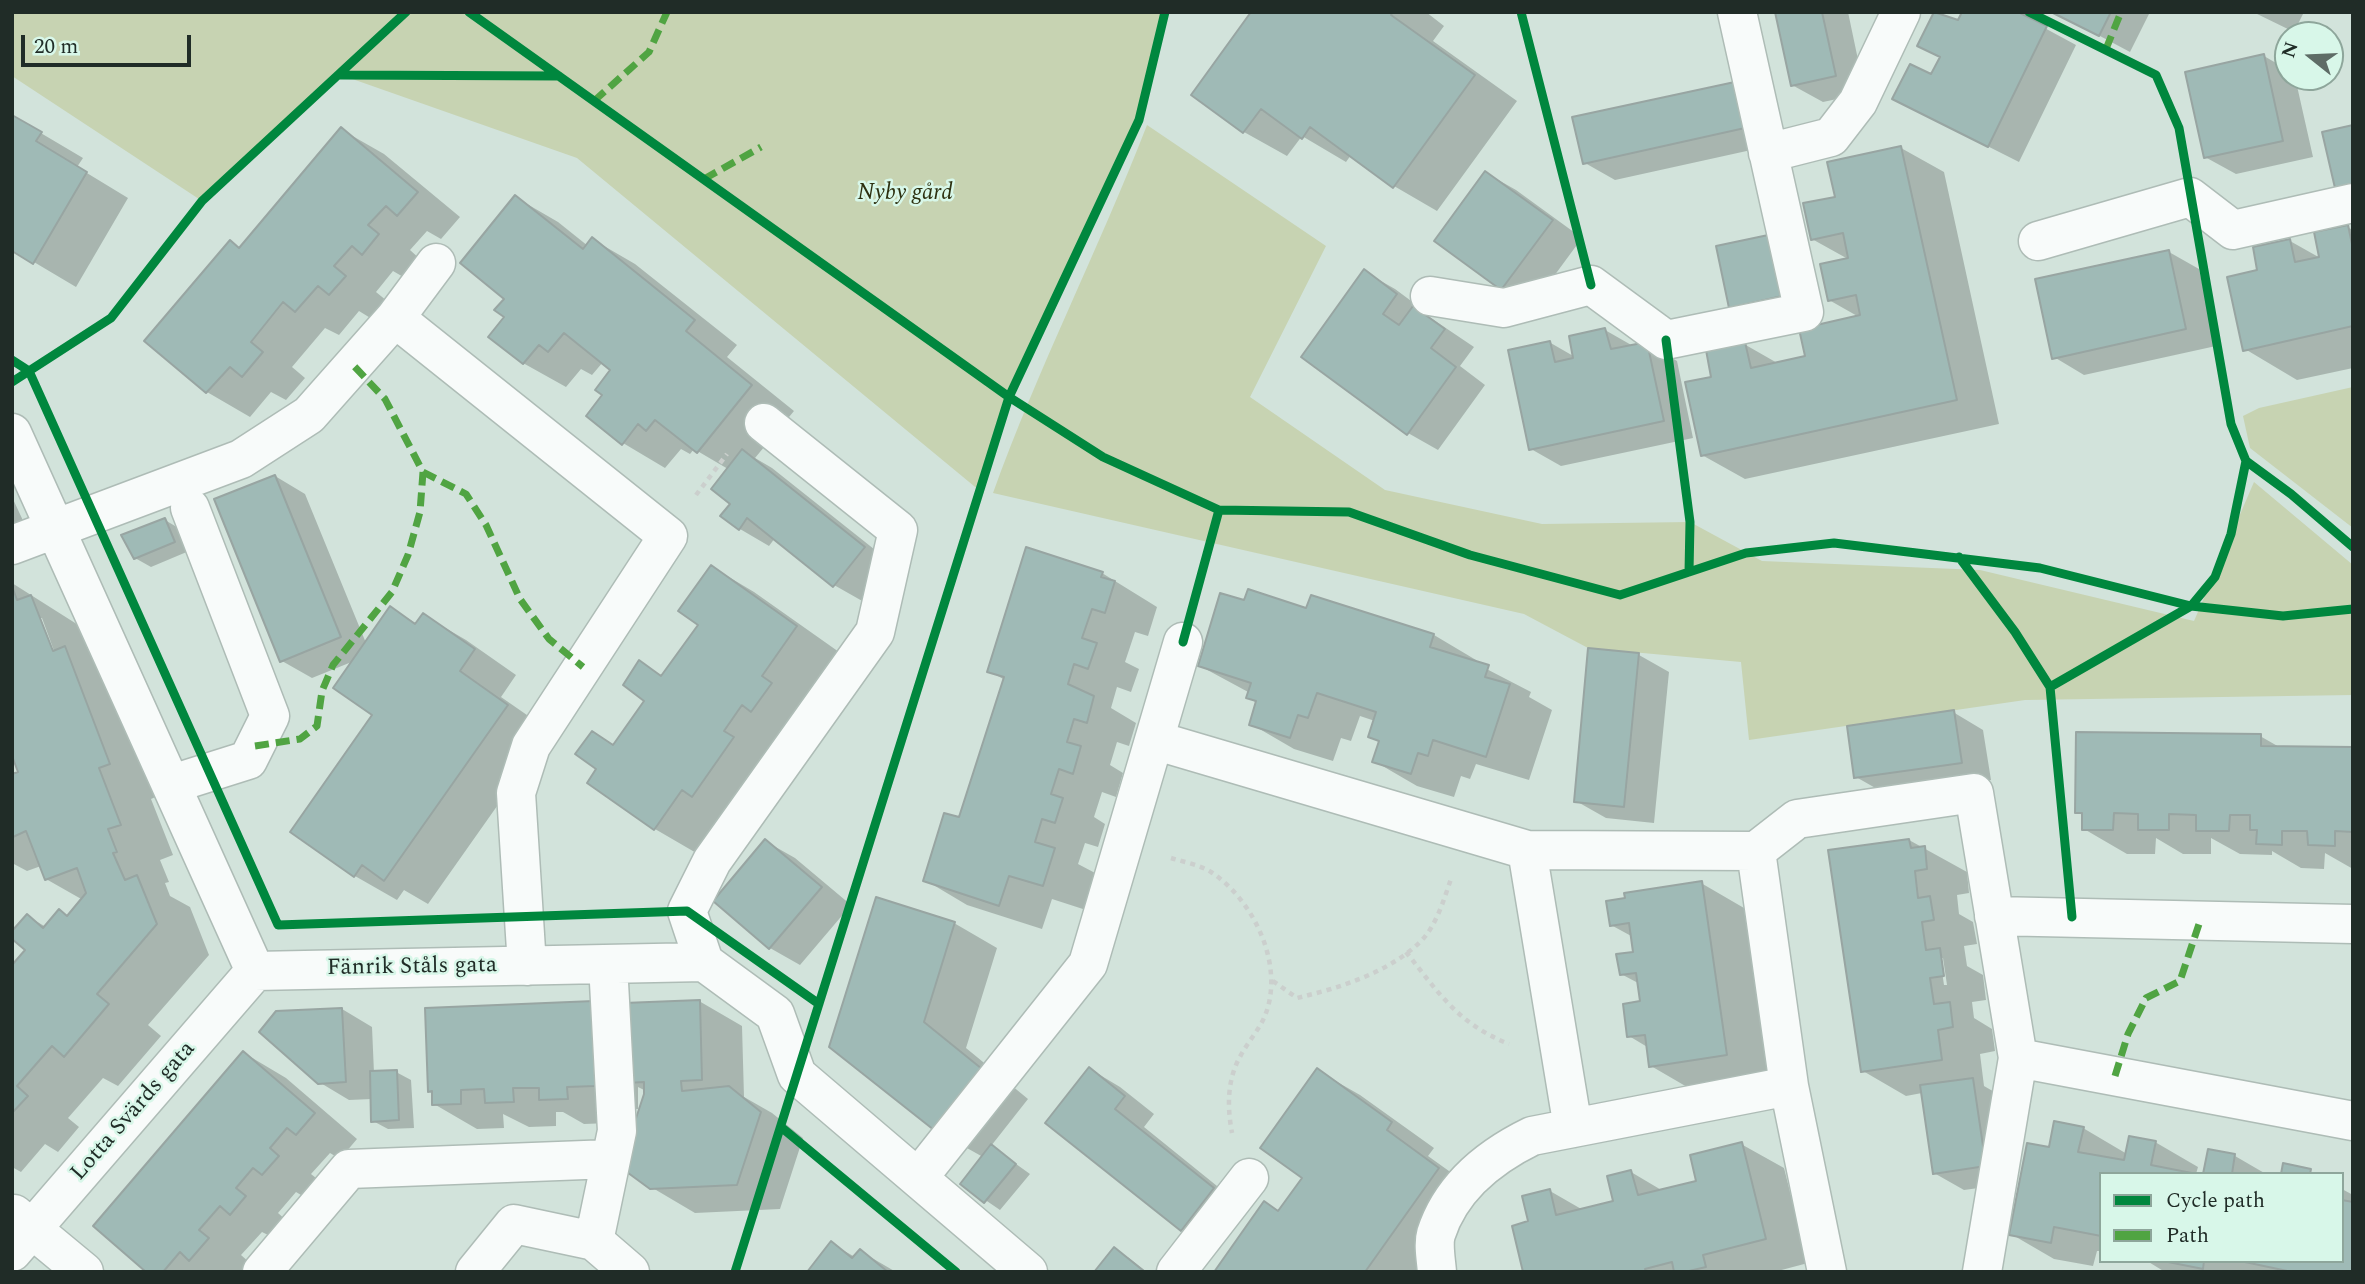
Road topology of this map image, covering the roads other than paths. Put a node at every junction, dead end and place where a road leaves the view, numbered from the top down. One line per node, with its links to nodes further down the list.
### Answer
1 (1737, 12): 3 (street)
2 (1901, 12): 3 (street)
3 (1768, 153): 7 (street)
4 (2353, 203): 5 (street)
5 (2038, 241)
6 (436, 263): 8 (street)
7 (1430, 296)
8 (395, 318): 12 (street); 23 (street)
9 (764, 423): 21 (street)
10 (12, 433): 12 (street)
11 (190, 508): 16 (street)
12 (57, 528): 13 (street); 16 (street)
13 (12, 545)
14 (1183, 642): 15 (street)
15 (1154, 740): 17 (street); 30 (street)
16 (172, 785): 24 (street)
17 (1527, 850): 18 (street); 28 (street)
18 (1756, 851): 19 (street); 26 (street)
19 (1994, 916): 20 (street); 25 (street)
20 (2353, 924)
21 (704, 962): 22 (street, Fänrik Ståls gata); 30 (street)
22 (608, 964): 23 (street, Fänrik Ståls gata); 29 (street)
23 (527, 966): 24 (street, Fänrik Ståls gata)
24 (255, 971): 32 (street, Lotta Svärds gata)
25 (2018, 1058): 27 (street); 42 (street)
26 (1789, 1086): 28 (street); 41 (street)
27 (2353, 1121)
28 (1573, 1128): 40 (street)
29 (611, 1159): 33 (street); 35 (street)
30 (918, 1178): 38 (street)
31 (1249, 1178): 39 (street)
32 (19, 1231): 34 (street)
33 (594, 1241): 36 (street); 37 (street)
34 (84, 1272)
35 (262, 1272)
36 (475, 1272)
37 (630, 1272)
38 (1028, 1272)
39 (1176, 1272)
40 (1437, 1272)
41 (1827, 1272)
42 (1982, 1272)

